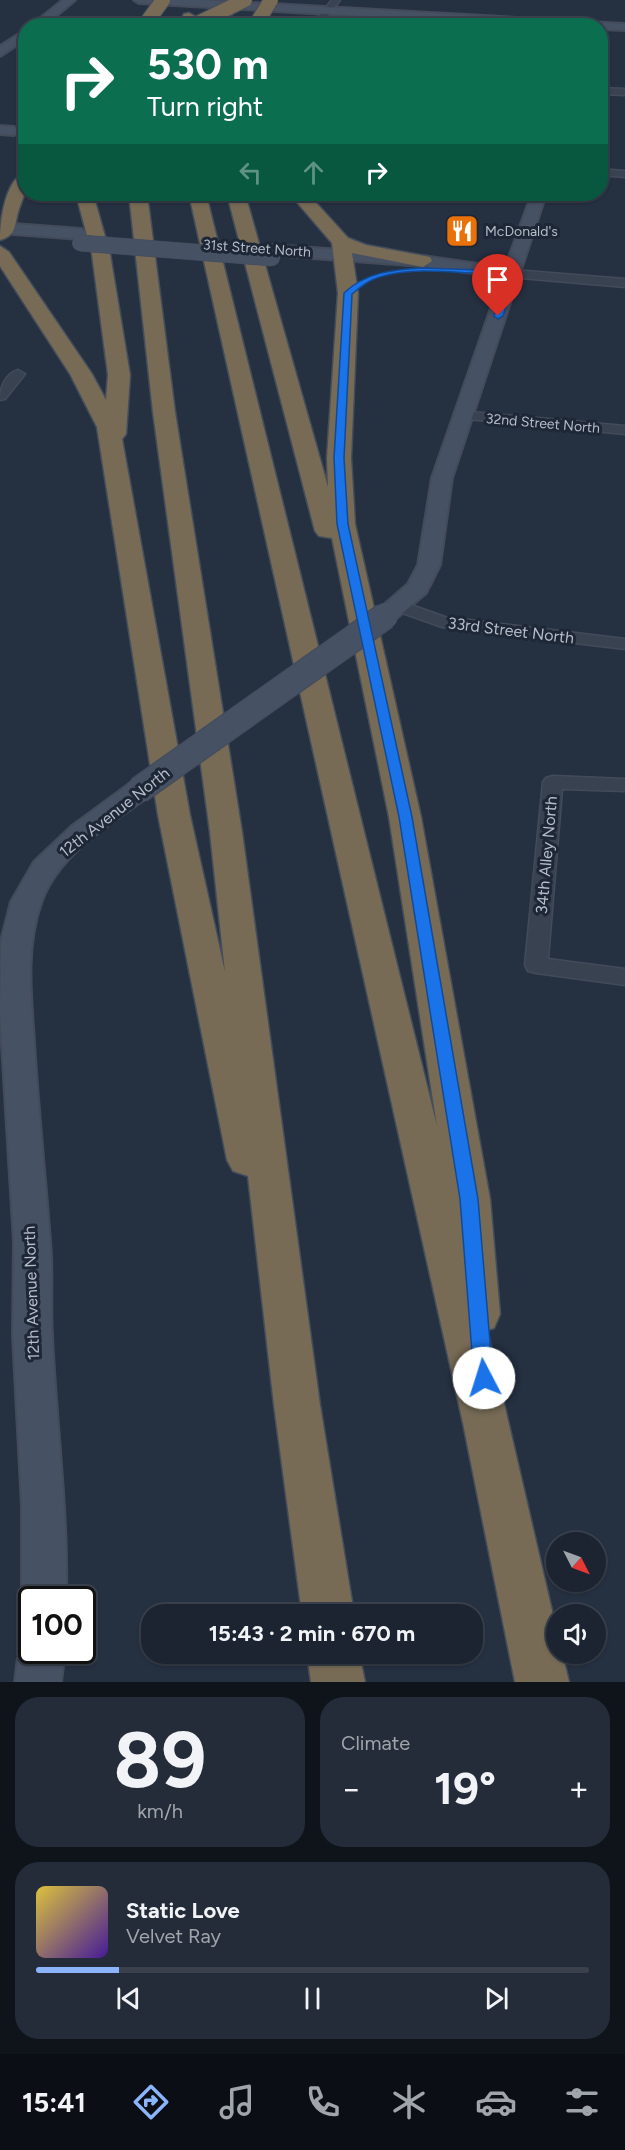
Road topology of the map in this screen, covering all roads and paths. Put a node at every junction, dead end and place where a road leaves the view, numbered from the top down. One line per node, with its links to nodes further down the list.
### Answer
1 (70, 0): 11 (street)
2 (139, 0): 10 (street)
3 (163, 0): 12 (highway, bridge)
4 (198, 0): 13 (highway)
5 (238, 0): 15 (highway, bridge)
6 (245, 0): 14 (highway, bridge)
7 (271, 0): 16 (highway, bridge)
8 (283, 0): 17 (highway)
9 (336, 0): 10 (street)
10 (327, 11): 18 (street); 19 (street)
11 (46, 18)
12 (150, 18)
13 (190, 18)
14 (200, 18)
15 (230, 18)
16 (260, 18)
17 (273, 18)
18 (321, 18)
19 (498, 18)
20 (608, 24): 21 (street)
21 (625, 27)
22 (18, 39): 23 (street)
23 (0, 52)
24 (608, 91): 25 (street)
25 (625, 92)
26 (608, 173): 27 (street)
27 (625, 174)
28 (18, 195): 35 (highway)
29 (86, 201): 45 (highway)
30 (139, 201): 51 (highway)
31 (199, 201): 52 (highway)
32 (238, 201): 49 (highway)
33 (304, 201): 36 (highway)
34 (537, 201): 38 (street, 12th Avenue North)
35 (2, 229): 36 (street, 31st Street North, bridge); 45 (highway)
36 (343, 254): 37 (highway); 40 (highway)
37 (422, 266): 38 (street); 40 (highway)
38 (513, 274): 39 (street); 43 (street, 12th Avenue North)
39 (625, 283)
40 (348, 293): 49 (highway)
41 (0, 373): 42 (street)
42 (0, 396)
43 (461, 415): 44 (street, 32nd Street North); 46 (street, 12th Avenue North)
44 (625, 430)
45 (112, 452): 51 (highway)
46 (393, 611): 47 (street, 33rd Street North); 53 (street, 12th Avenue North, bridge)
47 (625, 644)
48 (625, 785): 50 (street, 34th Alley North)
49 (399, 787): 52 (highway)
50 (625, 977)
51 (297, 1405): 54 (highway)
52 (488, 1423): 59 (highway)
53 (45, 1586)
54 (327, 1604)
55 (40, 1664): 57 (street)
56 (335, 1664): 58 (highway)
57 (38, 1682)
58 (338, 1682)
59 (542, 1682)

